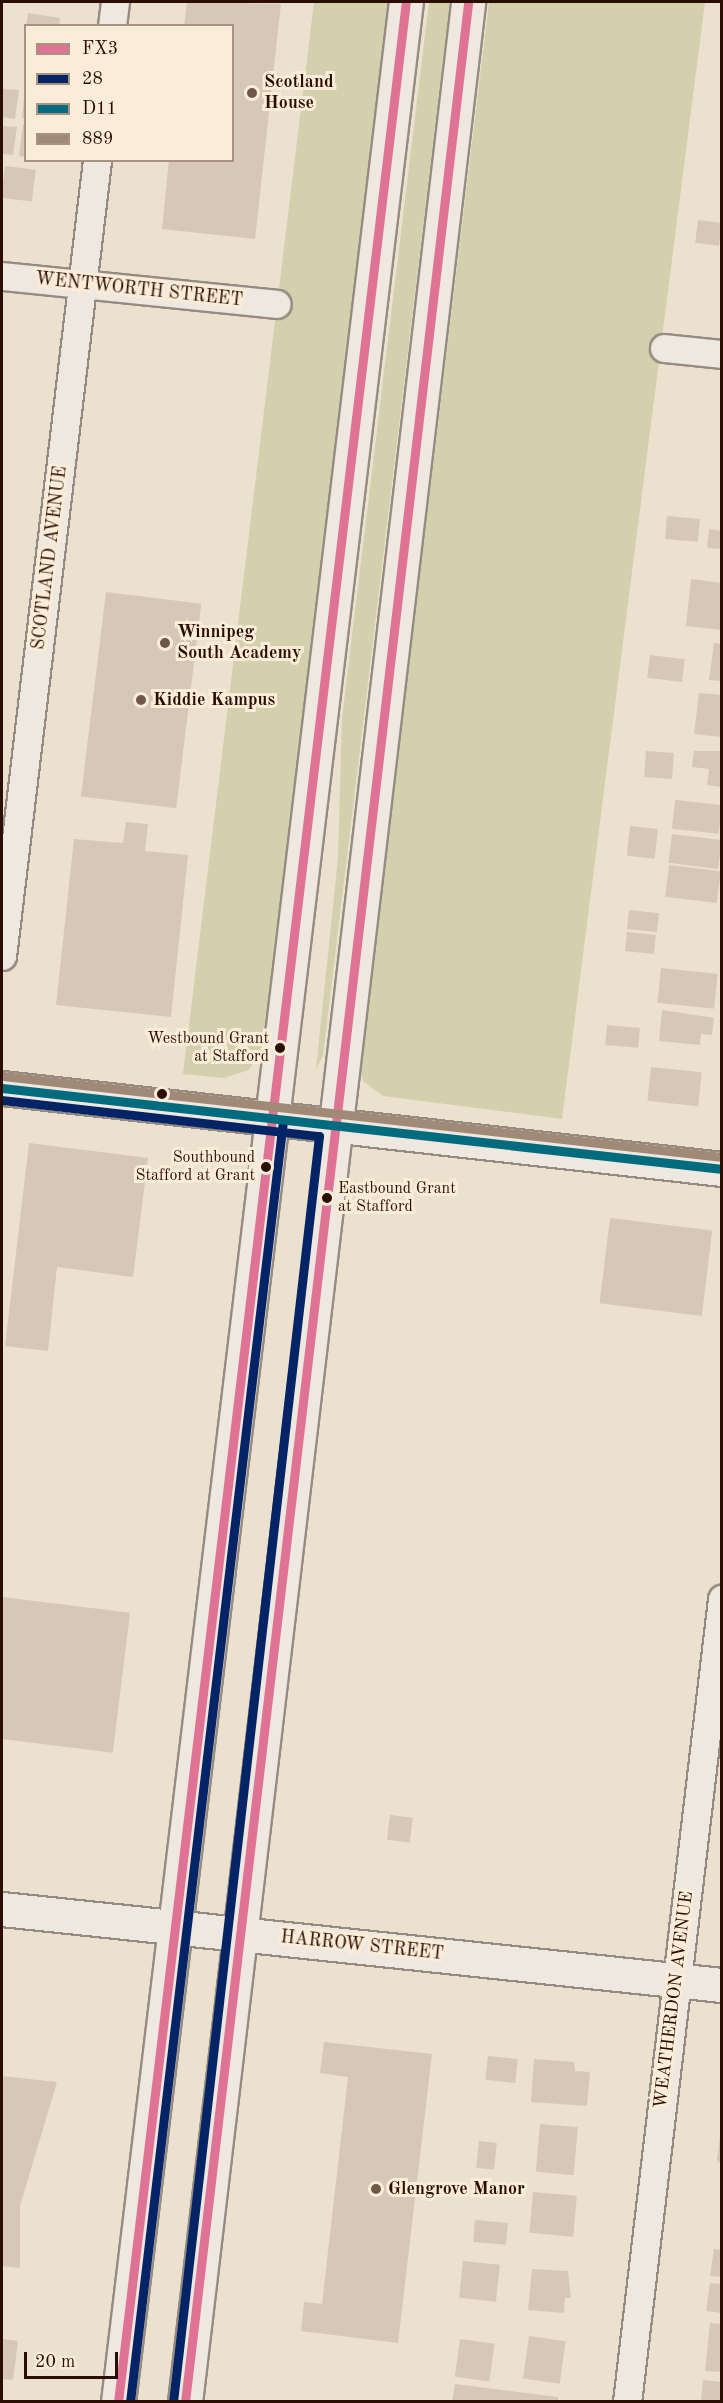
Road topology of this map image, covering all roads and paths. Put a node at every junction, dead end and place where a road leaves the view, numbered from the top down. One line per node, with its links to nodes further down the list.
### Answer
1 (115, 2): 4 (street)
2 (406, 2): 13 (main road)
3 (468, 2): 14 (main road)
4 (112, 24)
5 (97, 162): 7 (street, SCOTLAND AVENUE)
6 (2, 276): 7 (street, WENTWORTH STREET)
7 (83, 285): 8 (street, WENTWORTH STREET); 11 (street, SCOTLAND AVENUE)
8 (277, 304)
9 (664, 348): 10 (street)
10 (722, 354)
11 (2, 956)
12 (2, 1088): 13 (main road)
13 (271, 1119): 14 (main road); 18 (main road)
14 (332, 1125): 15 (main road); 19 (main road)
15 (722, 1169)
16 (722, 1599): 20 (street, WEATHERDON AVENUE)
17 (2, 1909): 18 (main road, HARROW STREET)
18 (175, 1926): 19 (main road, HARROW STREET); 22 (main road)
19 (237, 1933): 20 (main road, HARROW STREET); 23 (main road)
20 (676, 1980): 21 (main road, HARROW STREET); 24 (street, WEATHERDON AVENUE)
21 (722, 1985)
22 (118, 2402)
23 (185, 2402)
24 (627, 2402)

